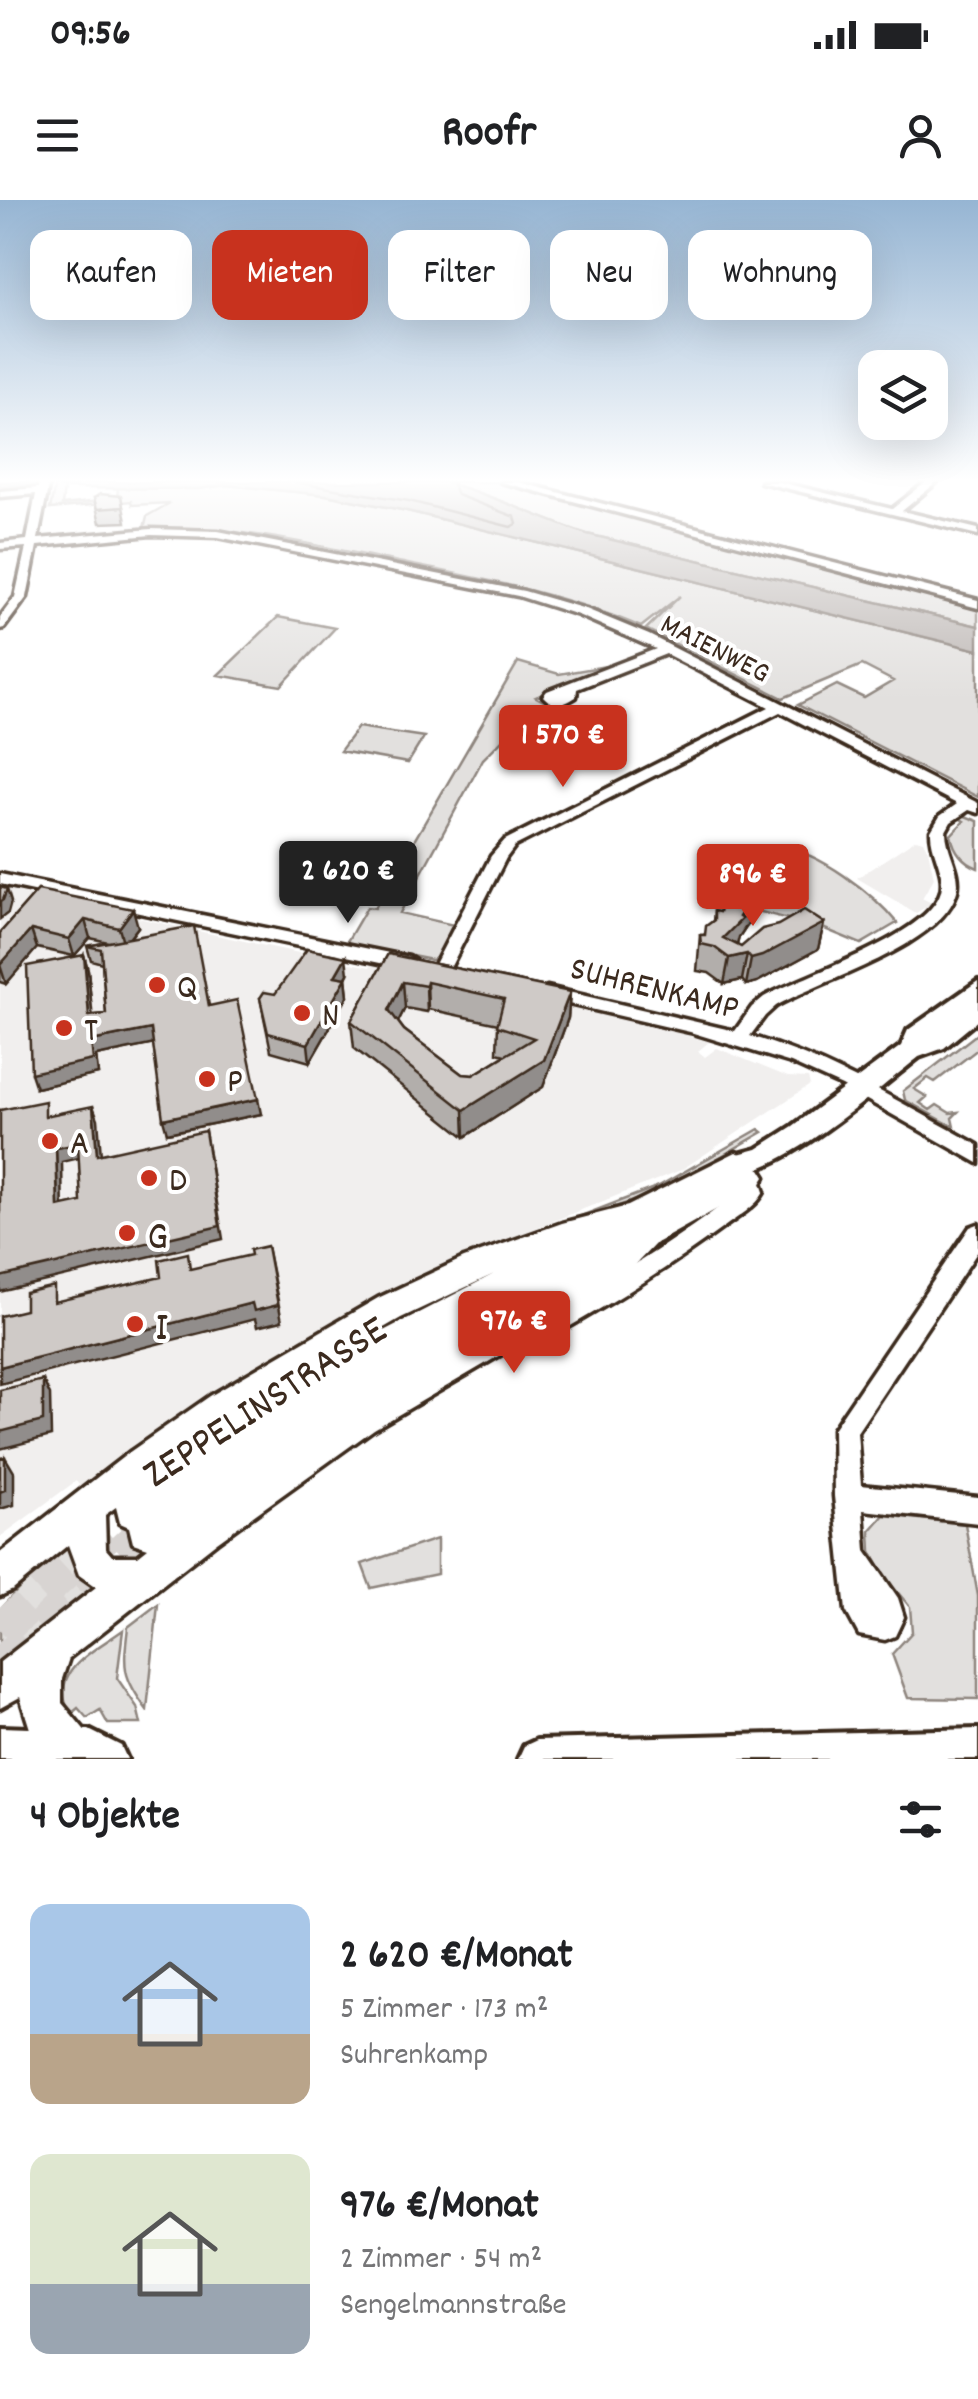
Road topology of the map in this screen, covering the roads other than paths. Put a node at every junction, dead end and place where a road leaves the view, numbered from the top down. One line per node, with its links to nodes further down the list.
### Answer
1 (30, 555): 5 (street)
2 (324, 555): 6 (street, MAIENWEG)
3 (787, 555): 4 (street)
4 (978, 604)
5 (0, 624)
6 (667, 649): 7 (street); 8 (street, MAIENWEG)
7 (570, 686)
8 (780, 707): 9 (street, MAIENWEG); 10 (street)
9 (973, 806): 14 (street)
10 (0, 880)
11 (527, 988): 14 (street, SUHRENKAMP)
12 (978, 989): 15 (main road)
13 (978, 1008): 15 (main road)
14 (738, 1041): 16 (street, SUHRENKAMP)
15 (911, 1051): 16 (main road)
16 (862, 1089): 17 (street, SUHRENKAMP); 18 (main road)
17 (978, 1156)
18 (750, 1166): 19 (highway); 25 (street)
19 (646, 1225): 22 (highway); 24 (highway, ZEPPELINSTRASSE); 25 (highway)
20 (978, 1233): 21 (street)
21 (847, 1496): 23 (street); 26 (street)
22 (88, 1507): 27 (highway); 28 (highway)
23 (978, 1510)
24 (140, 1520)
25 (223, 1522): 27 (highway)
26 (852, 1556)
27 (143, 1574): 29 (highway)
28 (0, 1576)
29 (54, 1645): 30 (highway); 33 (highway)
30 (0, 1688)
31 (0, 1746): 33 (main road)
32 (978, 1748): 34 (main road)
33 (90, 1754)
34 (537, 1759)

